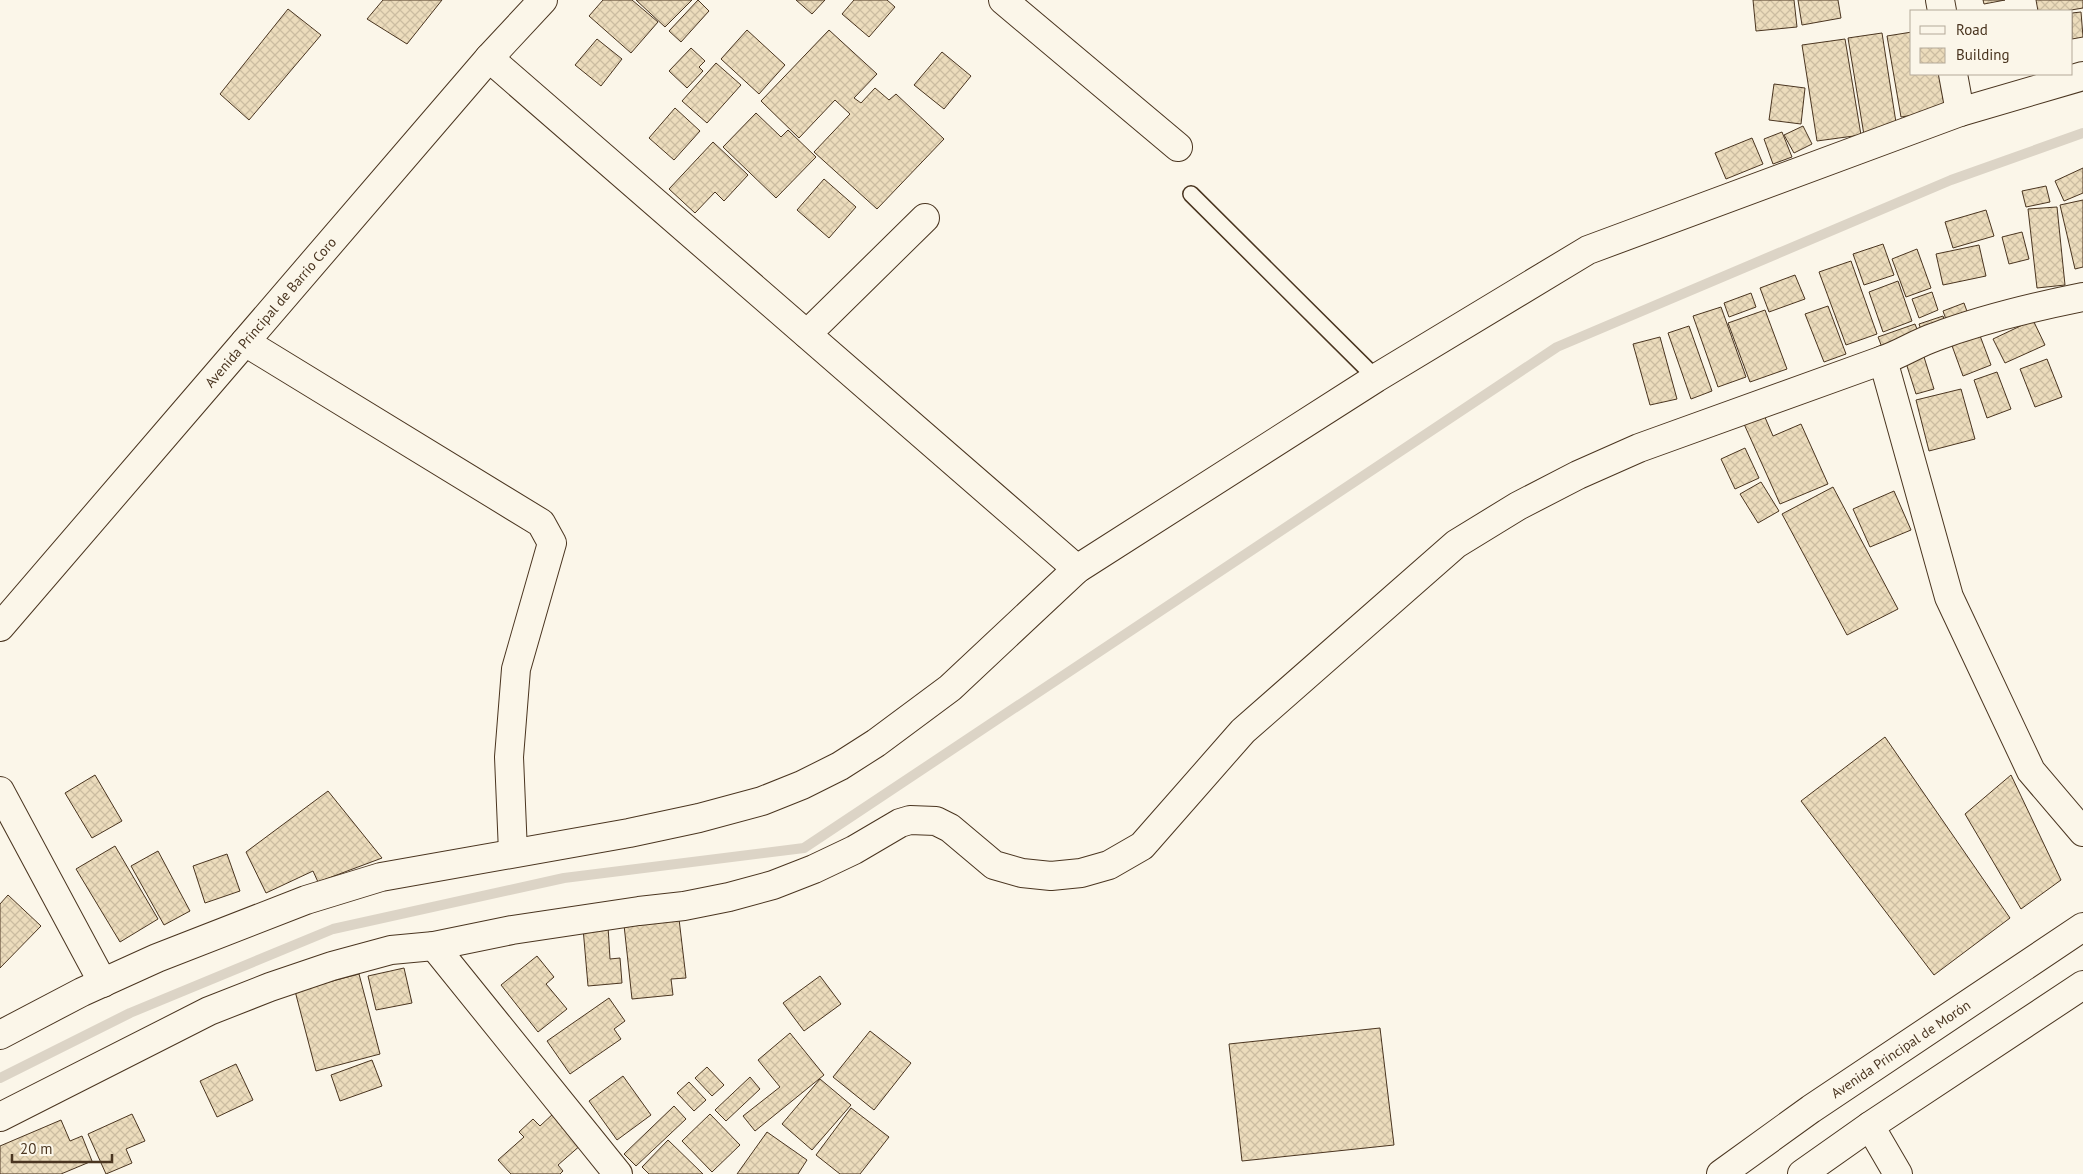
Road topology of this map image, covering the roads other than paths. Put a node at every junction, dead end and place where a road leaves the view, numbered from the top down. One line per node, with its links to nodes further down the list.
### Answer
1 (543, 0): 3 (street, Avenida Principal de Barrio Coro)
2 (1003, 0): 7 (street)
3 (489, 58): 11 (street); 12 (street, Avenida Principal de Barrio Coro)
4 (1953, 75): 6 (street)
5 (2083, 76): 6 (street)
6 (1960, 112): 14 (street)
7 (1178, 147)
8 (1191, 194): 14 (lane)
9 (925, 218): 11 (street)
10 (2083, 297): 13 (street)
11 (807, 334): 15 (street)
12 (246, 342): 16 (street, Avenida Principal de Barrio Coro); 19 (street)
13 (1883, 360): 18 (street); 21 (street)
14 (1376, 378): 15 (street)
15 (1078, 569): 19 (street)
16 (0, 627)
17 (0, 791): 22 (street)
18 (2083, 832)
19 (513, 852): 22 (street)
20 (2083, 927): 28 (street, Avenida Principal de Morón)
21 (434, 946): 25 (street); 27 (street)
22 (103, 983): 24 (street)
23 (2083, 985): 26 (street)
24 (0, 1035)
25 (0, 1117)
26 (1870, 1126): 29 (street); 30 (street)
27 (618, 1174)
28 (1721, 1174)
29 (1802, 1174)
30 (1898, 1174)

